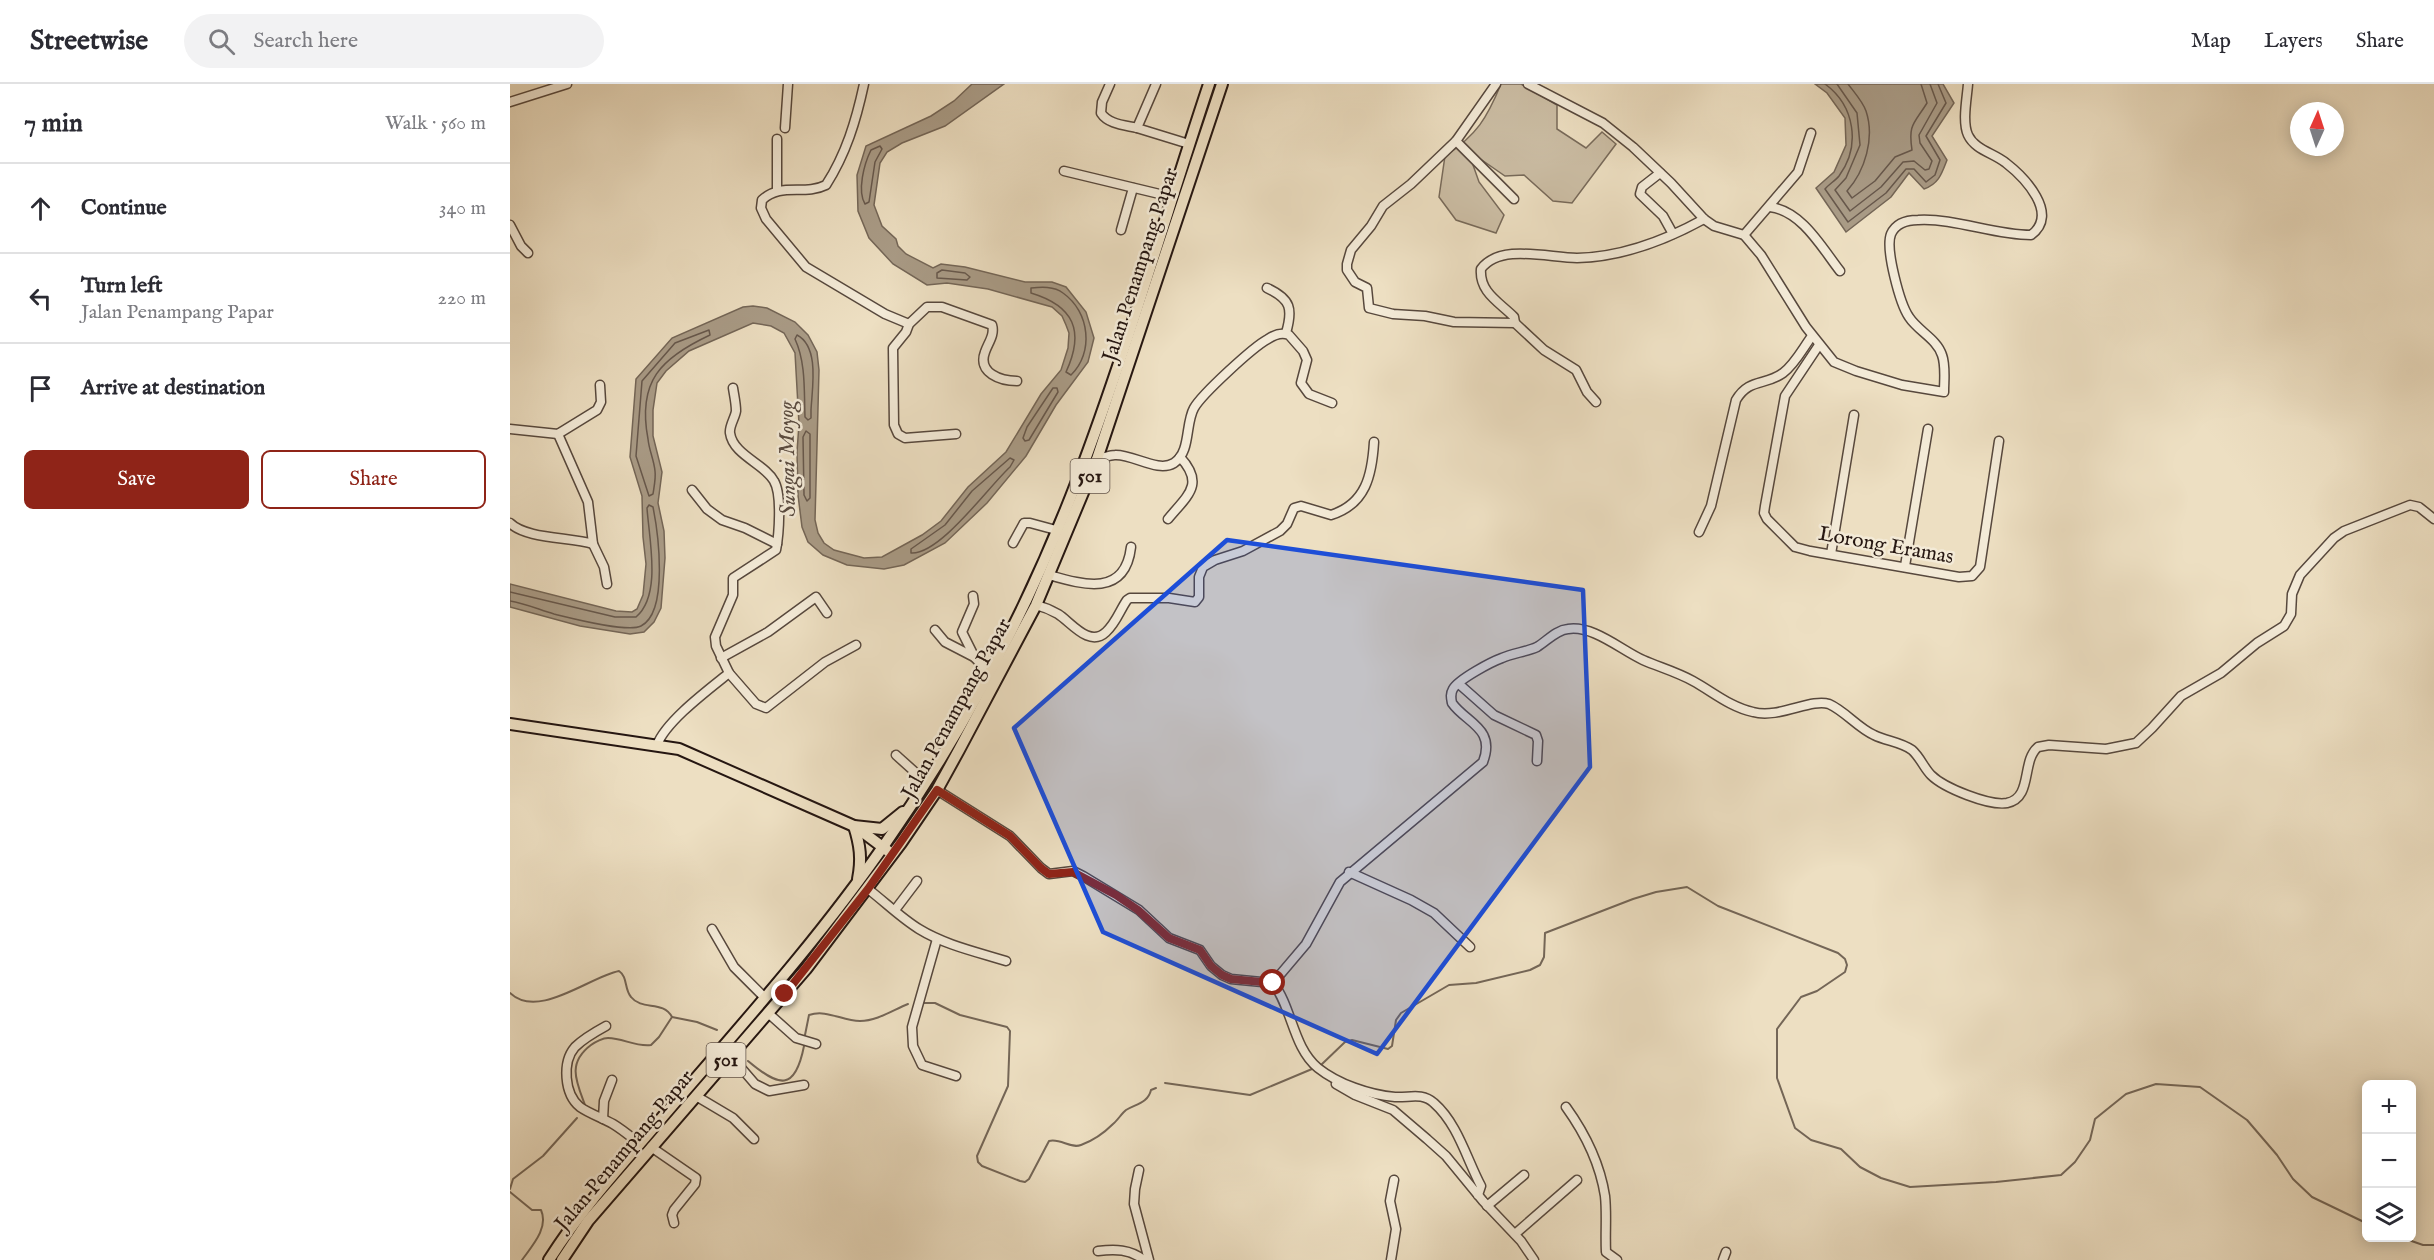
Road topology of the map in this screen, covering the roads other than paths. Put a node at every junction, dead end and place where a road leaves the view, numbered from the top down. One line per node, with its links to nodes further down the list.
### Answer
1 (567, 84): 11 (street)
2 (788, 84): 13 (street)
3 (864, 84): 21 (street)
4 (1110, 84): 12 (street)
5 (1156, 84): 12 (street)
6 (1209, 84): 17 (main road, Jalan Penampang Papar / 501)
7 (1222, 84): 51 (main road, Jalan Penampang Papar / 501)
8 (1496, 84): 16 (street)
9 (1528, 84): 19 (street)
10 (1968, 84): 37 (street)
11 (510, 102)
12 (1137, 128): 17 (street)
13 (785, 129)
14 (1811, 133): 24 (street)
15 (777, 139): 21 (street)
16 (1456, 141): 23 (street); 33 (street)
17 (1189, 144): 22 (main road, Jalan Penampang Papar / 501)
18 (1064, 171): 20 (street)
19 (1660, 173): 25 (street); 28 (street)
20 (1133, 188): 22 (street); 27 (street)
21 (777, 190): 34 (street)
22 (1172, 197): 56 (main road, Jalan Penampang Papar / 501)
23 (1514, 199)
24 (1770, 207): 29 (street); 31 (street)
25 (1704, 219): 28 (street); 29 (street)
26 (510, 225): 30 (street)
27 (1121, 230)
28 (1673, 234): 33 (street)
29 (1744, 235): 36 (street)
30 (528, 253)
31 (1840, 271)
32 (1267, 288): 35 (street)
33 (1515, 323): 41 (street)
34 (909, 324): 38 (street); 47 (street)
35 (1286, 333): 42 (street); 50 (street)
36 (1812, 336): 37 (street); 57 (street)
37 (1820, 345): 62 (street, Lorong Eramas)
38 (1017, 381)
39 (600, 385): 46 (street)
40 (733, 388): 60 (street)
41 (1596, 402)
42 (1332, 404)
43 (1854, 415): 62 (street)
44 (510, 429): 46 (street)
45 (1928, 429): 63 (street)
46 (558, 434): 59 (street)
47 (956, 434)
48 (2000, 441): 63 (street, Lorong Eramas)
49 (1374, 442): 67 (street)
50 (1180, 457): 51 (street); 53 (street)
51 (1097, 459): 64 (main road, Jalan Penampang Papar / 501)
52 (692, 490): 60 (street)
53 (1168, 519)
54 (2434, 519): 75 (street)
55 (510, 523): 59 (street)
56 (1056, 530): 58 (street); 73 (main road, Jalan Penampang Papar / 501)
57 (1700, 532)
58 (1013, 543)
59 (593, 544): 65 (street)
60 (777, 544): 72 (street)
61 (1131, 547): 64 (street)
62 (1831, 554): 63 (street, Lorong Eramas)
63 (1905, 566)
64 (1049, 575): 67 (main road, Jalan Penampang Papar / 501)
65 (607, 584)
66 (973, 596): 71 (street)
67 (1036, 605): 81 (main road, Jalan Penampang Papar / 501)
68 (827, 613): 72 (street)
69 (935, 630): 71 (street)
70 (856, 645): 74 (street)
71 (975, 657): 73 (street)
72 (721, 658): 74 (street)
73 (989, 672): 80 (main road, Jalan Penampang Papar / 501)
74 (729, 673): 77 (street)
75 (1459, 684): 79 (street); 86 (street)
76 (510, 723): 77 (main road)
77 (657, 745): 83 (main road)
78 (896, 755): 80 (street)
79 (1537, 761)
80 (926, 782): 82 (main road, Jalan Penampang Papar / 501)
81 (937, 790): 85 (main road, Jalan Penampang Papar / 501); 95 (street)
82 (909, 810): 83 (main road); 84 (main road, Jalan Penampang Papar / 501)
83 (854, 826): 84 (main road); 88 (main road)
84 (884, 846): 85 (main road); 88 (main road, Jalan Penampang Papar / 501)
85 (889, 860): 89 (main road, Jalan Penampang Papar / 501)
86 (1349, 872): 93 (street); 95 (street)
87 (917, 881): 90 (street)
88 (858, 882): 96 (main road, Jalan Penampang Papar / 501)
89 (868, 889): 90 (street); 97 (main road, Jalan Penampang Papar / 501)
90 (895, 910): 92 (street)
91 (712, 929): 96 (street)
92 (937, 939): 94 (street); 104 (street)
93 (1470, 947)
94 (1006, 962)
95 (1273, 983): 103 (street)
96 (765, 998): 99 (main road, Jalan Penampang Papar / 501)
97 (768, 1013): 98 (main road, Jalan Penampang Papar / 501); 101 (street)
98 (760, 1022): 99 (main road); 102 (main road, Jalan Penampang Papar / 501)
99 (743, 1024): 113 (main road, Jalan Penampang Papar / 501)
100 (606, 1026): 111 (street)
101 (816, 1044)
102 (730, 1055): 106 (street); 107 (main road, Jalan Penampang Papar / 501)
103 (1325, 1073): 108 (street); 109 (street)
104 (956, 1076)
105 (612, 1080): 111 (street)
106 (804, 1085)
107 (696, 1096): 112 (street); 114 (main road, Jalan Penampang Papar / 501)
108 (1396, 1097): 109 (street); 119 (street)
109 (1381, 1105): 119 (street)
110 (1566, 1107): 130 (street)
111 (603, 1119): 113 (street)
112 (754, 1138)
113 (640, 1144): 124 (main road, Jalan Penampang Papar / 501)
114 (651, 1147): 121 (street); 125 (main road, Jalan Penampang Papar / 501)
115 (1139, 1170): 127 (street)
116 (1524, 1175): 120 (street)
117 (1394, 1180): 128 (street)
118 (1577, 1180): 122 (street)
119 (1478, 1195): 120 (street)
120 (1487, 1206): 122 (street)
121 (674, 1223)
122 (1515, 1234): 129 (street)
123 (1098, 1251): 126 (street)
124 (549, 1260)
125 (561, 1260)
126 (1144, 1260)
127 (1149, 1260)
128 (1391, 1260)
129 (1534, 1260)
130 (1617, 1260)

